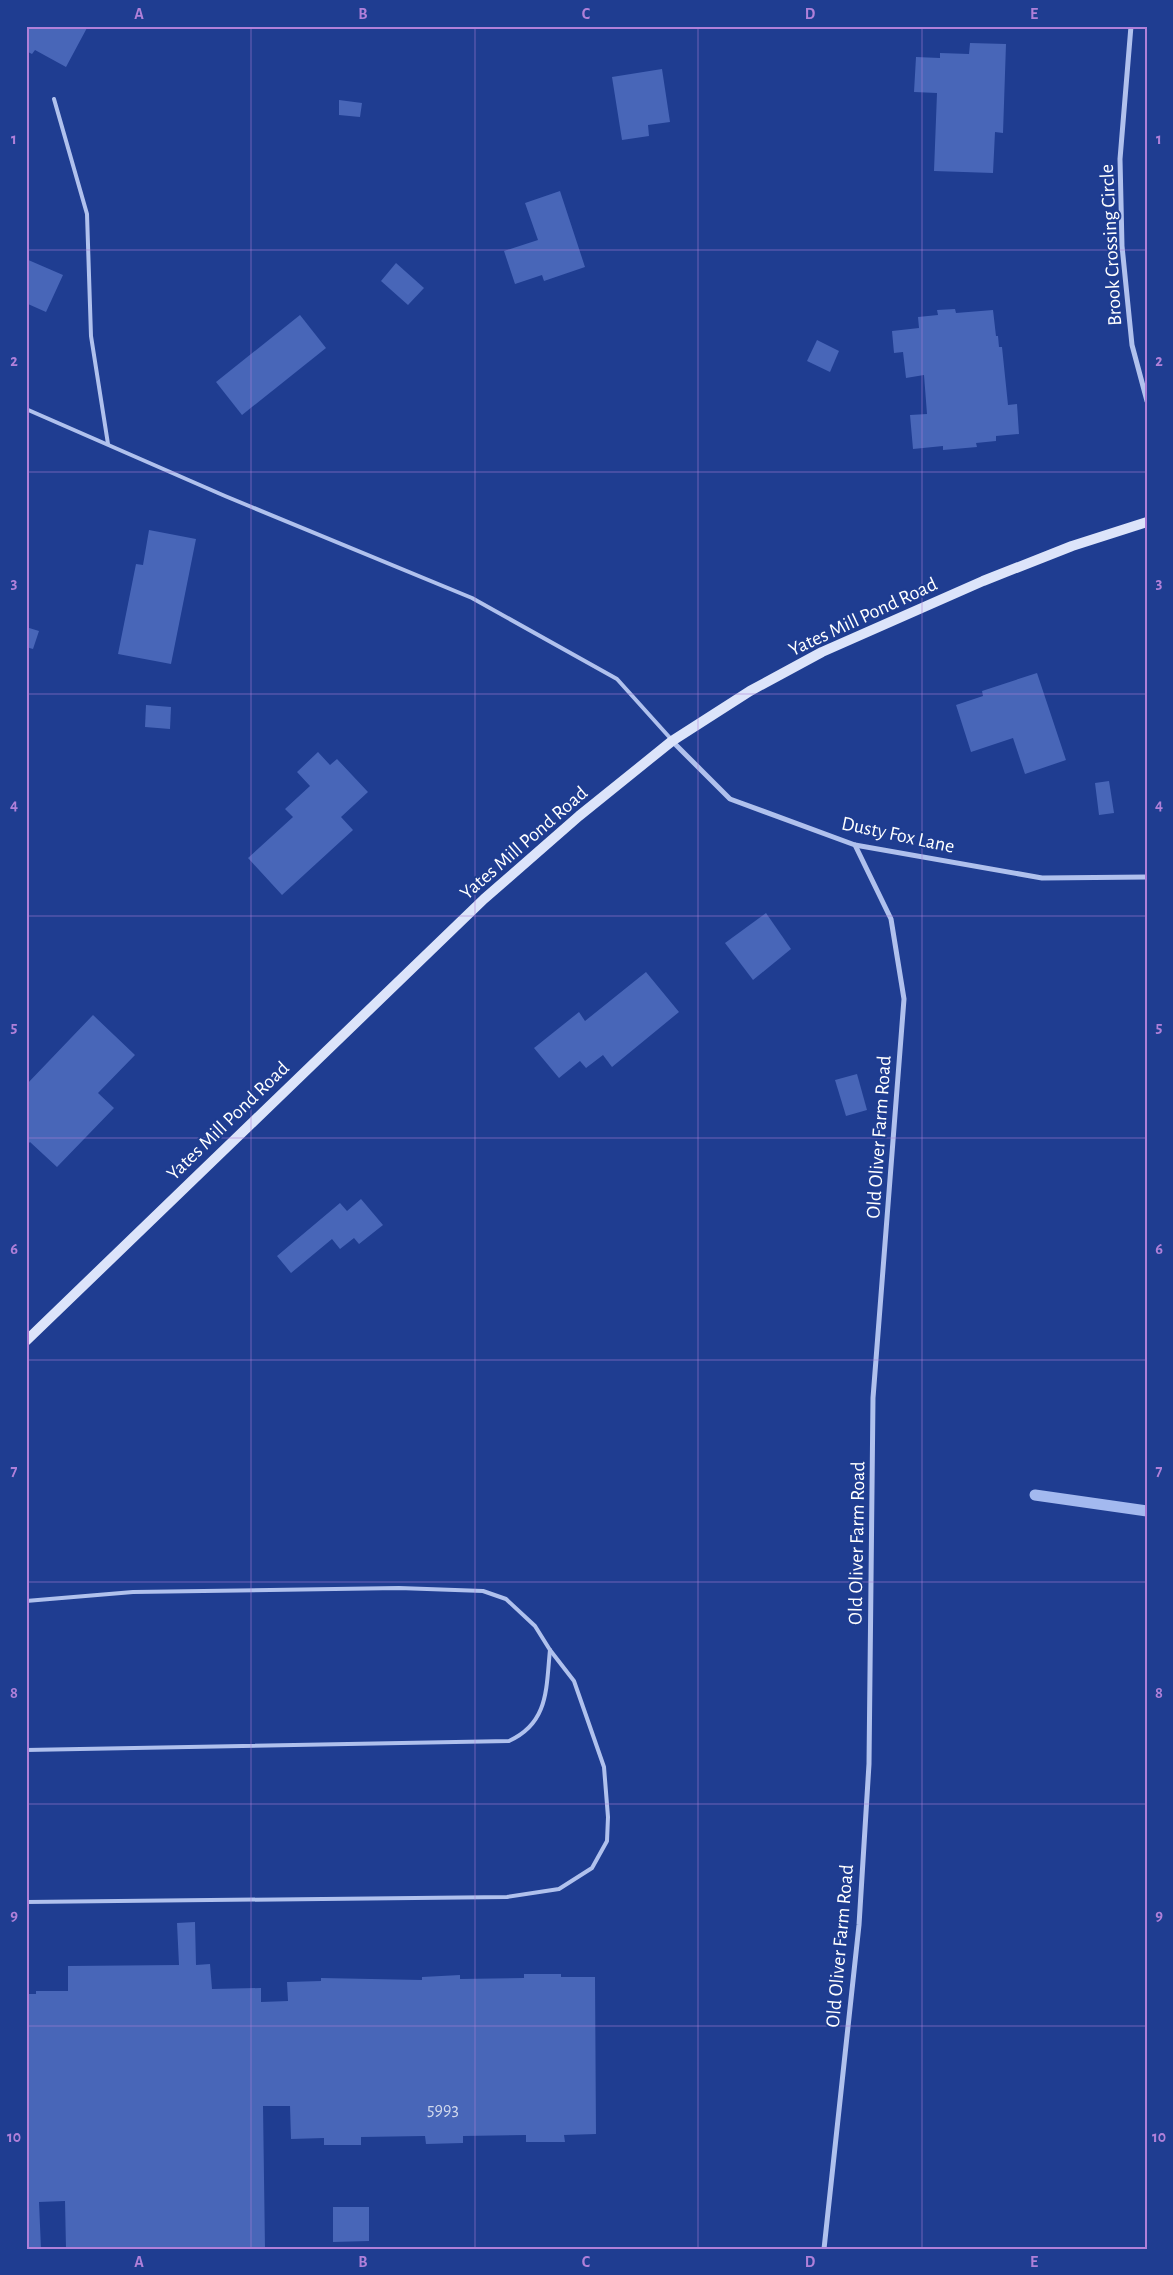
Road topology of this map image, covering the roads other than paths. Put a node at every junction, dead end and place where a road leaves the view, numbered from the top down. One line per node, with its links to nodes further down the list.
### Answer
1 (1131, 26): 3 (street, Brook Crossing Circle)
2 (54, 99): 5 (lane)
3 (1147, 401)
4 (26, 409): 5 (lane)
5 (108, 444): 7 (lane)
6 (1147, 522): 7 (street, Yates Mill Pond Road)
7 (672, 741): 8 (street, Dusty Fox Lane); 10 (street, Yates Mill Pond Road)
8 (855, 846): 9 (street, Dusty Fox Lane); 15 (street, Old Oliver Farm Road)
9 (1147, 877)
10 (26, 1341)
11 (26, 1601): 12 (lane)
12 (550, 1650): 13 (lane); 14 (lane)
13 (26, 1750)
14 (26, 1902)
15 (824, 2249)

